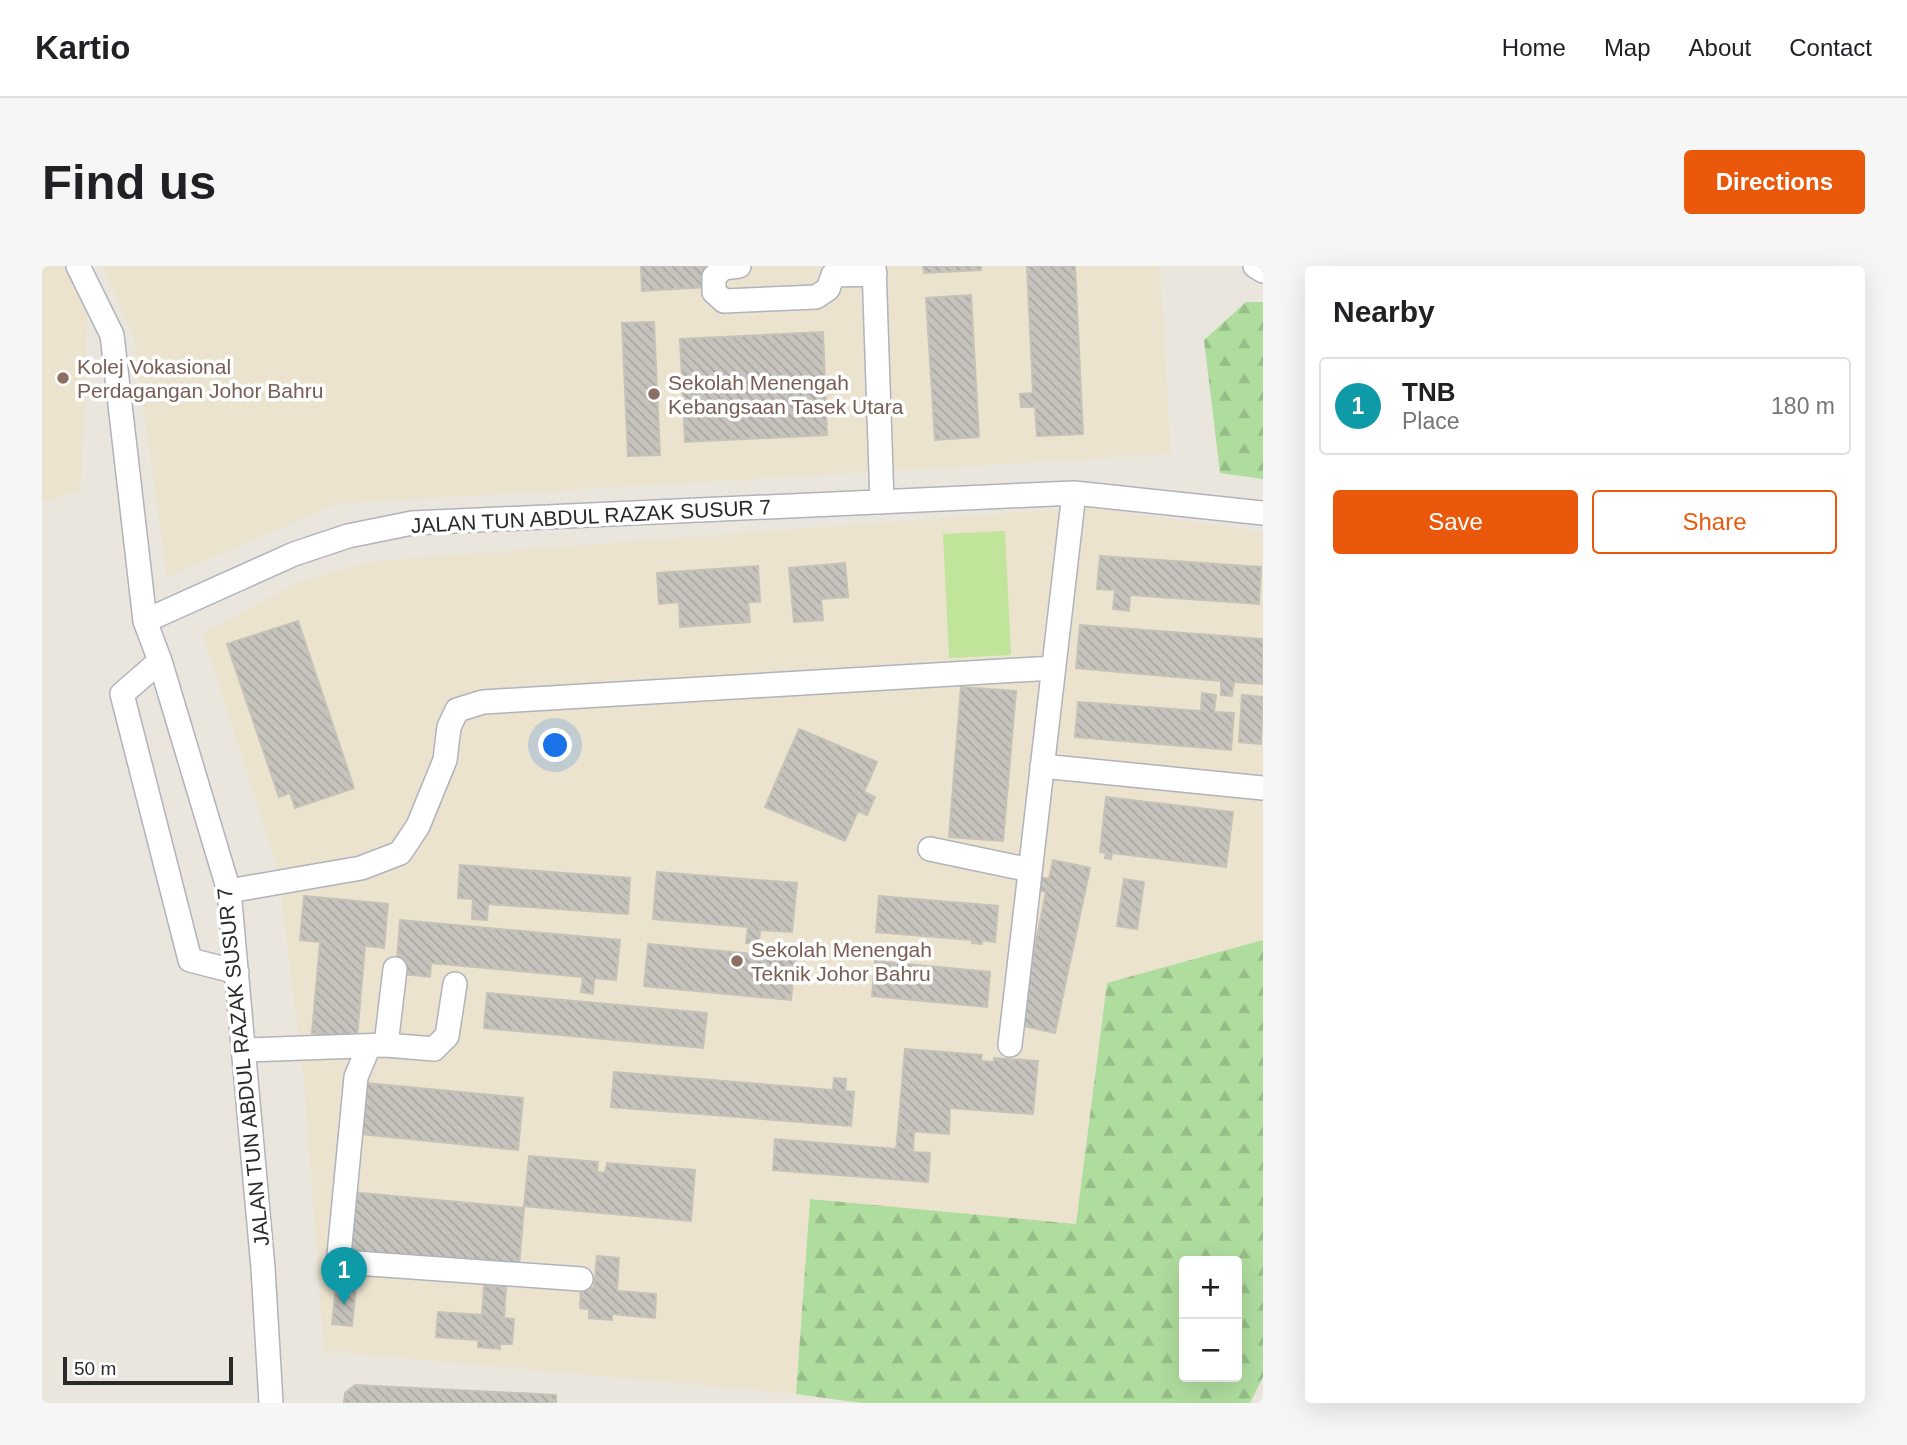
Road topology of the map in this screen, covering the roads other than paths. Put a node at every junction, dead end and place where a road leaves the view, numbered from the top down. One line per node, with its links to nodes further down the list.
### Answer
1 (78, 266): 10 (street)
2 (739, 266): 5 (street)
3 (1255, 266): 6 (street)
4 (874, 270): 5 (street); 8 (street)
5 (829, 271)
6 (1263, 271)
7 (1074, 493): 8 (street, JALAN TUN ABDUL RAZAK SUSUR 7); 9 (street, JALAN TUN ABDUL RAZAK SUSUR 7); 12 (street)
8 (882, 502): 10 (street, JALAN TUN ABDUL RAZAK SUSUR 7)
9 (1263, 513)
10 (145, 621): 11 (street, JALAN TUN ABDUL RAZAK SUSUR 7)
11 (160, 661): 17 (street, JALAN TUN ABDUL RAZAK SUSUR 7); 19 (street)
12 (1053, 668): 13 (street); 17 (street)
13 (1042, 766): 14 (street); 16 (street)
14 (1263, 788)
15 (930, 849): 16 (street)
16 (1030, 870): 22 (street)
17 (229, 891): 19 (street, JALAN TUN ABDUL RAZAK SUSUR 7)
18 (395, 969): 21 (street)
19 (237, 972): 23 (street, JALAN TUN ABDUL RAZAK SUSUR 7)
20 (455, 984): 21 (street)
21 (378, 1045): 23 (street); 24 (street)
22 (1010, 1045)
23 (244, 1050): 25 (street, JALAN TUN ABDUL RAZAK SUSUR 7)
24 (581, 1279)
25 (271, 1403)

